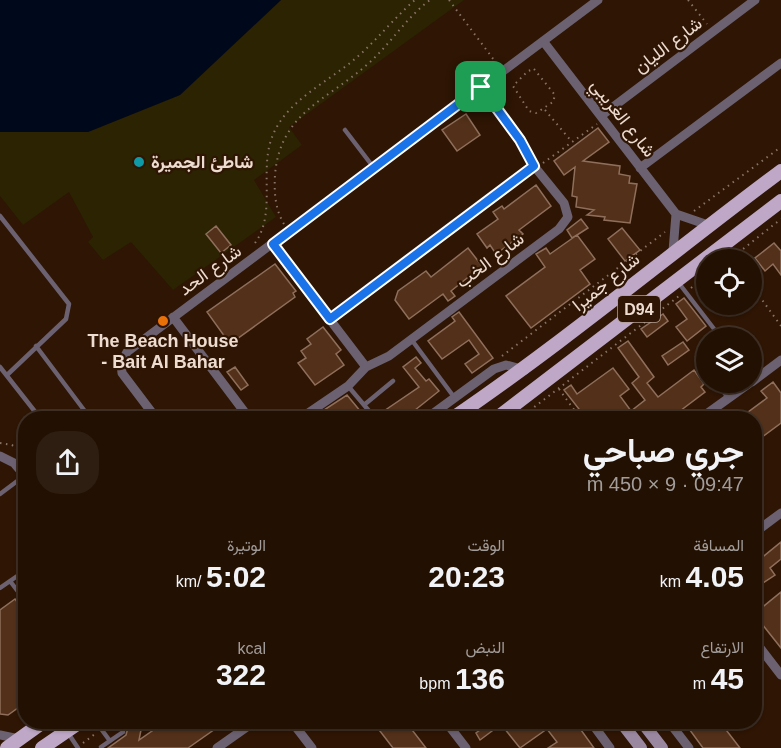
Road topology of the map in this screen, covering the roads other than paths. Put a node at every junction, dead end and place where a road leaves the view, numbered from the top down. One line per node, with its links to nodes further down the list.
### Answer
1 (597, 0): 3 (street, شارع الحد)
2 (755, 0): 6 (street, شارع الليان)
3 (543, 41): 5 (street, شارع الحد); 6 (street, شارع الغريبي)
4 (781, 63): 10 (street)
5 (481, 87): 8 (street, شارع الخب); 9 (street, شارع الحد)
6 (602, 118): 10 (street, شارع الغريبي)
7 (345, 130): 9 (lane)
8 (535, 167): 20 (street); 22 (street, شارع الخب)
9 (374, 168): 16 (street, شارع الحد)
10 (640, 168): 14 (street, شارع الغريبي)
11 (781, 171): 15 (main road, شارع جميرا / D94)
12 (781, 201): 18 (main road, D94)
13 (0, 216): 23 (lane)
14 (679, 219): 15 (street); 17 (street)
15 (708, 225): 17 (main road, شارع جميرا / D94)
16 (273, 244): 19 (street, شارع الحد); 20 (street)
17 (673, 251): 27 (main road, شارع جميرا / D94)
18 (676, 280): 21 (lane); 47 (main road, D94)
19 (173, 317): 40 (street); 41 (street, شارع الحد)
20 (330, 319): 25 (street)
21 (713, 327)
22 (411, 339): 25 (street, شارع الخب); 34 (lane)
23 (36, 346): 29 (lane); 39 (lane)
24 (781, 360): 28 (street)
25 (366, 367): 31 (street, شارع الخب)
26 (0, 368): 29 (lane)
27 (525, 370): 34 (street); 46 (main road, شارع جميرا / D94)
28 (762, 373)
29 (7, 375): 38 (lane)
30 (393, 381): 36 (lane)
31 (348, 386): 36 (lane); 37 (street, شارع الخب)
32 (724, 393): 35 (lane)
33 (736, 393): 35 (street)
34 (455, 398): 45 (street)
35 (729, 399): 48 (street)
36 (364, 405): 44 (lane)
37 (316, 408): 42 (street, شارع الخب); 43 (lane)
38 (35, 411)
39 (85, 411)
40 (151, 411)
41 (244, 411)
42 (312, 411)
43 (319, 411)
44 (369, 411)
45 (437, 411)
46 (464, 411)
47 (506, 411)
48 (712, 411)
49 (0, 456): 50 (street)
50 (18, 468)
51 (18, 481): 52 (lane)
52 (0, 494)
53 (781, 513): 54 (street)
54 (762, 527)
55 (18, 576): 56 (lane)
56 (10, 581): 57 (lane); 58 (lane)
57 (0, 588)
58 (18, 592)
59 (762, 650): 60 (street)
60 (780, 672)
61 (33, 729): 73 (main road)
62 (101, 729): 74 (lane)
63 (244, 729): 79 (street)
64 (297, 729): 80 (street)
65 (451, 729): 81 (street)
66 (596, 729): 82 (street)
67 (626, 729): 83 (main road)
68 (647, 729): 84 (main road)
69 (674, 729): 85 (street)
70 (67, 730): 75 (lane); 78 (main road)
71 (123, 732): 74 (lane)
72 (0, 735): 73 (street)
73 (19, 739): 77 (main road)
74 (110, 741): 76 (lane)
75 (77, 747)
76 (101, 747)
77 (7, 748)
78 (42, 748)
79 (217, 748)
80 (312, 748)
81 (466, 748)
82 (610, 748)
83 (641, 748)
84 (662, 748)
85 (689, 748)

